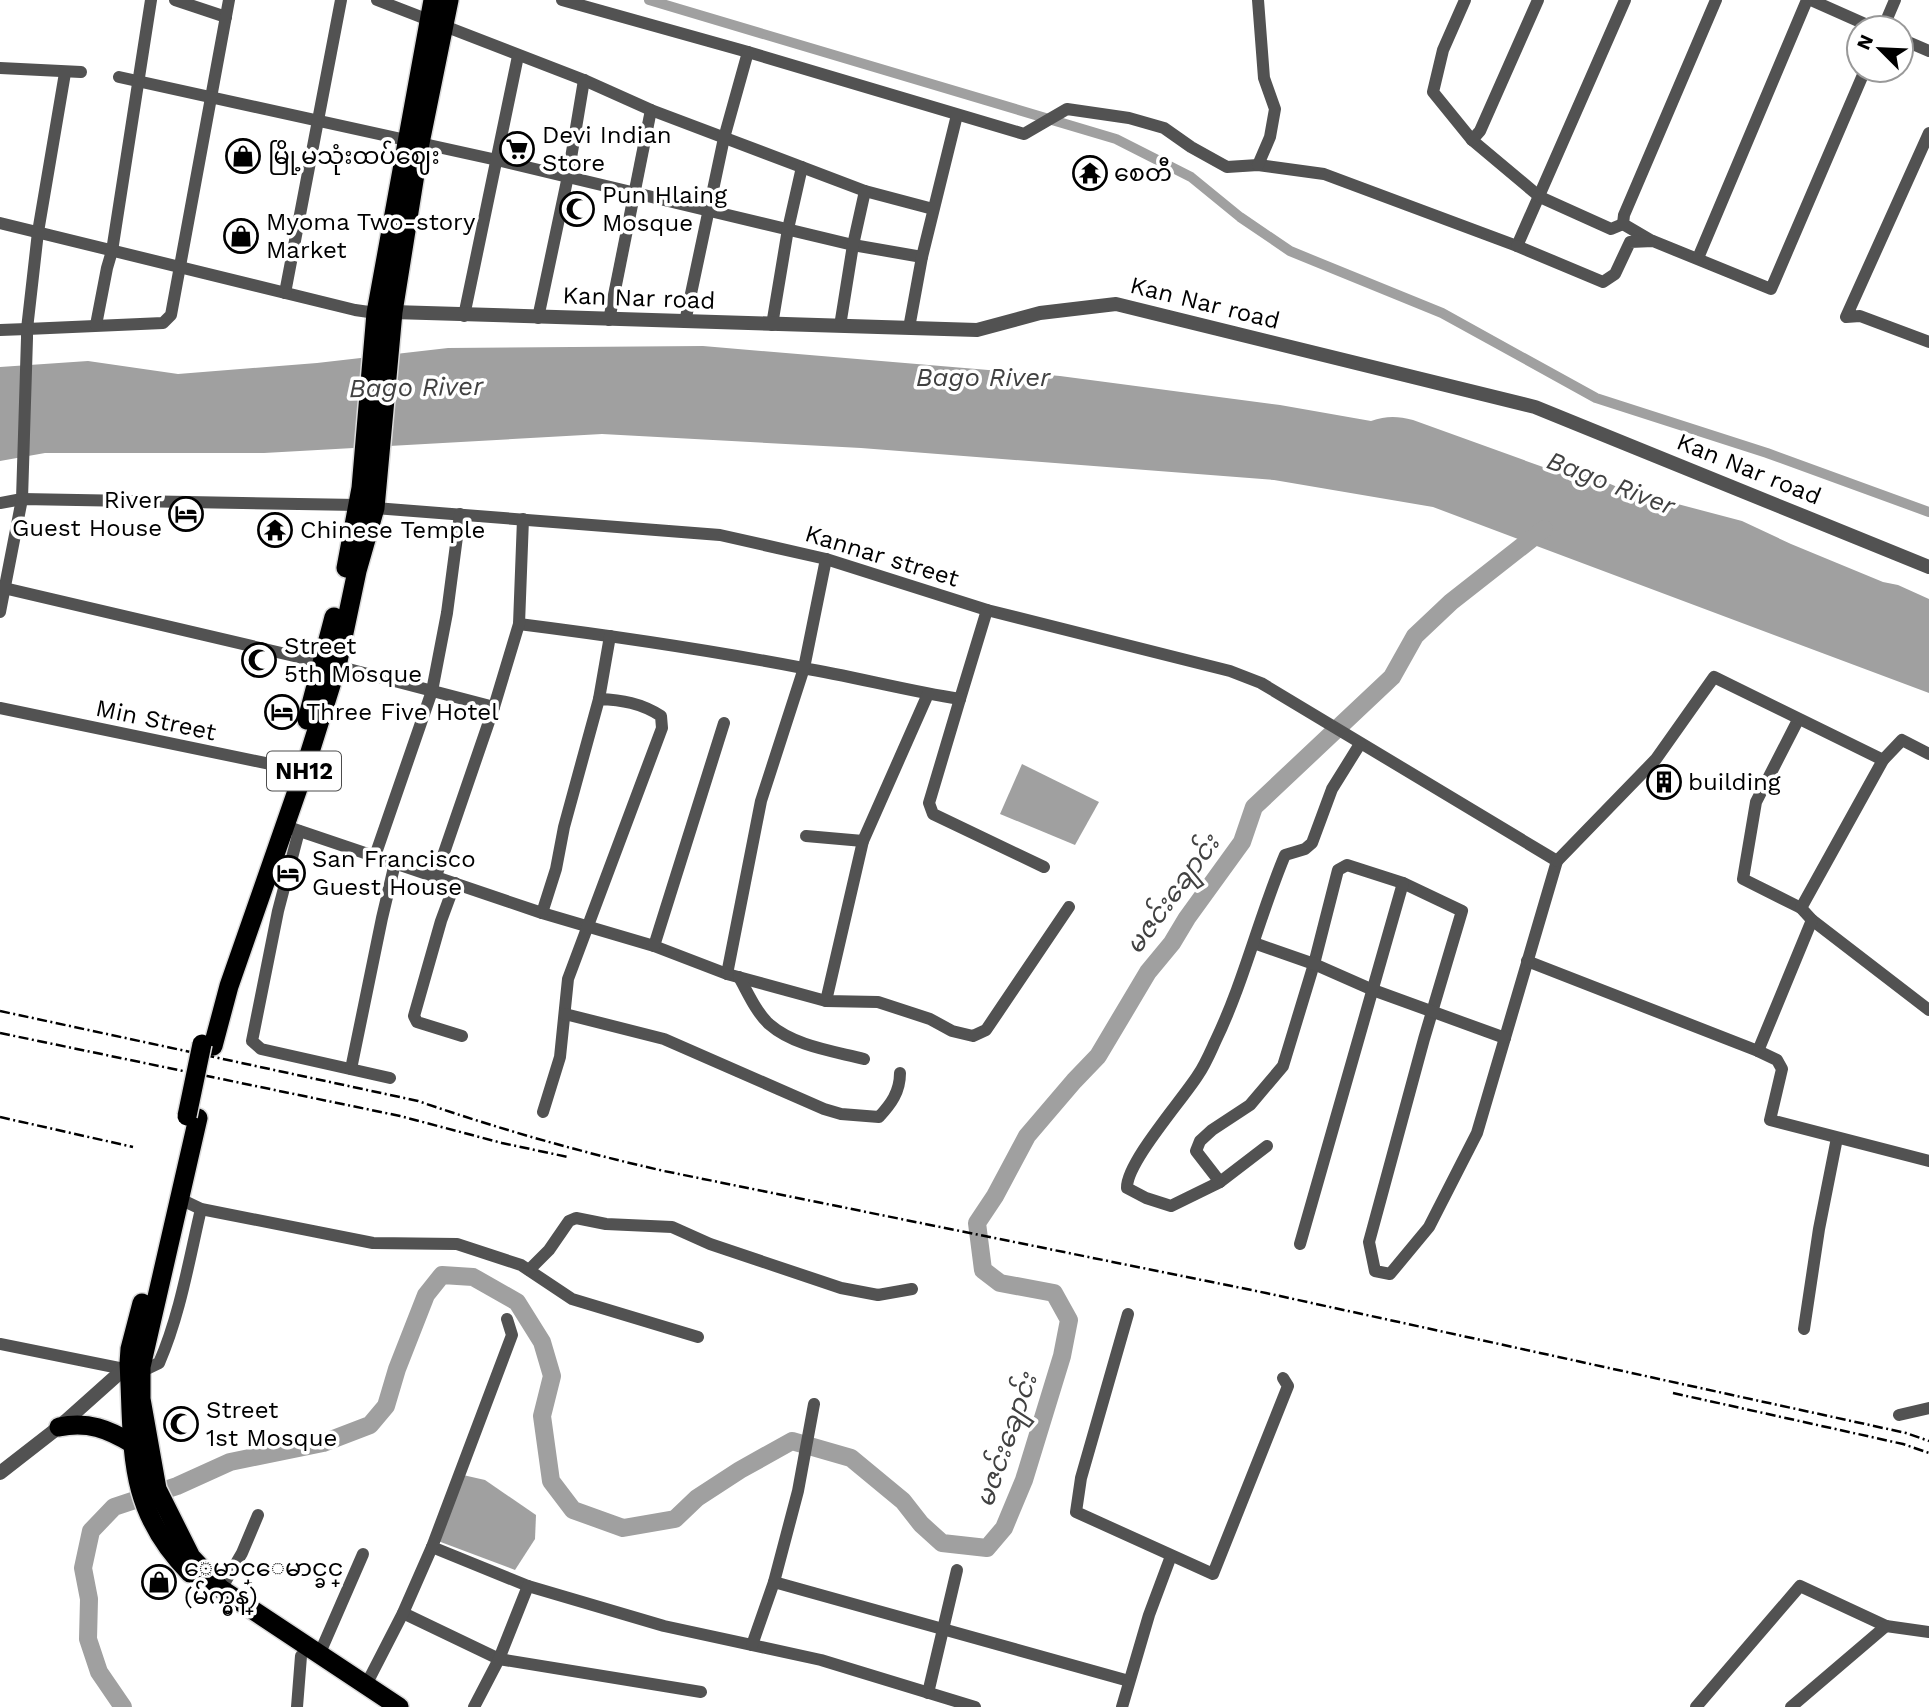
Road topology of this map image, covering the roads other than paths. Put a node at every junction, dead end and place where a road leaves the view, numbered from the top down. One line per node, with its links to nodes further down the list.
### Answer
1 (151, 0): 25 (street)
2 (175, 0): 16 (street)
3 (229, 0): 16 (street)
4 (341, 0): 30 (street)
5 (377, 0): 17 (street)
6 (433, 0): 17 (highway, NH12)
7 (449, 0): 17 (highway, NH12)
8 (562, 0): 18 (street)
9 (1258, 0): 36 (street)
10 (1465, 0): 33 (street)
11 (1538, 0): 33 (street)
12 (1625, 0): 41 (street)
13 (1716, 0): 45 (street)
14 (1809, 0): 15 (street); 53 (street)
15 (1845, 16)
16 (226, 17): 27 (street)
17 (437, 24): 19 (street); 34 (highway, NH12)
18 (748, 52): 29 (street); 32 (street)
19 (518, 56): 24 (street); 35 (street)
20 (0, 68): 22 (street)
21 (81, 72): 22 (street)
22 (65, 73): 47 (street)
23 (119, 77): 25 (street)
24 (584, 80): 28 (street); 38 (street)
25 (138, 81): 27 (street); 51 (street)
26 (1859, 84): 53 (street)
27 (212, 96): 30 (street); 54 (street)
28 (651, 110): 32 (street); 40 (street)
29 (957, 115): 36 (street); 42 (street)
30 (318, 120): 34 (street); 55 (street)
31 (1929, 133): 67 (street)
32 (723, 138): 37 (street); 43 (street)
33 (1472, 140): 41 (street)
34 (414, 141): 35 (street); 57 (highway, NH12)
35 (497, 160): 38 (street); 56 (street)
36 (1258, 164): 50 (street)
37 (802, 167): 39 (street); 46 (street)
38 (568, 176): 40 (street); 58 (street)
39 (865, 191): 42 (street); 49 (street)
40 (633, 192): 43 (street); 59 (street)
41 (1540, 197): 45 (street); 50 (street)
42 (933, 209): 52 (street)
43 (709, 211): 46 (street); 60 (street)
44 (0, 223): 47 (street)
45 (1623, 224): 48 (street)
46 (788, 229): 49 (street); 61 (street)
47 (38, 232): 51 (street); 65 (street)
48 (1653, 241): 50 (street); 53 (street)
49 (853, 245): 52 (street); 63 (street)
50 (1517, 246)
51 (112, 251): 54 (street); 62 (street)
52 (922, 257): 64 (street)
53 (1698, 258)
54 (179, 267): 55 (street); 62 (street)
55 (285, 293): 57 (street)
56 (464, 316): 57 (street, Kan Nar road); 58 (street, Kan Nar road)
57 (384, 318): 68 (highway, NH12)
58 (538, 318): 59 (street, Kan Nar road)
59 (608, 320): 60 (street, Kan Nar road)
60 (685, 322): 61 (street, Kan Nar road)
61 (772, 325): 63 (street, Kan Nar road)
62 (96, 326): 65 (street)
63 (840, 326): 64 (street, Kan Nar road)
64 (909, 328): 74 (street, Kan Nar road)
65 (27, 329): 66 (street); 69 (street)
66 (0, 330)
67 (1928, 338)
68 (368, 498): 69 (street, Kannar street); 71 (street, Kannar street); 80 (highway, NH12)
69 (22, 499): 70 (street, Kannar street); 75 (street)
70 (0, 503)
71 (460, 514): 72 (street, Kannar street); 82 (street)
72 (523, 519): 73 (street, Kannar street); 78 (street)
73 (826, 559): 76 (street, Kannar street); 81 (street)
74 (1929, 567)
75 (3, 587): 77 (street); 80 (street)
76 (987, 610): 85 (street); 90 (street, Kannar street)
77 (0, 612)
78 (519, 624): 79 (street); 86 (street)
79 (610, 636): 81 (street); 84 (street)
80 (330, 665): 82 (street); 93 (highway, NH12)
81 (804, 668): 83 (street); 113 (street)
82 (432, 691): 86 (street); 97 (street)
83 (928, 694): 85 (street); 96 (street)
84 (599, 699): 106 (street); 108 (street)
85 (960, 699): 100 (street)
86 (494, 707): 101 (street)
87 (0, 708): 93 (street, Min Street)
88 (1798, 720): 92 (street); 98 (street); 105 (street)
89 (724, 723): 110 (street)
90 (1356, 741): 98 (street, Kannar street); 109 (street)
91 (1929, 754): 92 (street)
92 (1883, 760): 105 (street)
93 (298, 770): 94 (highway, NH12); 121 (highway, NH12)
94 (292, 829): 97 (street); 121 (highway, NH12); 124 (street)
95 (806, 836): 96 (street)
96 (863, 841): 115 (street)
97 (375, 856): 99 (street)
98 (1557, 861): 111 (street)
99 (396, 863): 101 (street); 124 (street)
100 (1044, 867)
101 (436, 876): 102 (street)
102 (455, 883): 106 (street); 119 (street)
103 (1404, 883): 112 (street); 114 (street); 116 (street)
104 (1069, 907): 115 (street)
105 (1801, 908): 107 (street)
106 (542, 913): 108 (street)
107 (1812, 920): 117 (street); 122 (street)
108 (589, 927): 110 (street); 118 (street)
109 (1254, 943): 112 (street); 132 (street)
110 (654, 946): 113 (street)
111 (1527, 961): 120 (street); 122 (street)
112 (1314, 964): 114 (street); 132 (street)
113 (733, 976): 115 (street); 123 (street)
114 (1373, 990): 116 (street); 135 (street)
115 (826, 1000)
116 (1433, 1010): 120 (street); 120 (street)
117 (1929, 1010)
118 (565, 1014): 125 (street); 127 (street)
119 (462, 1036)
120 (1505, 1038)
121 (208, 1045): 128 (highway, NH12)
122 (1758, 1051): 129 (street)
123 (864, 1059)
124 (351, 1069): 126 (street)
125 (900, 1073)
126 (390, 1078)
127 (543, 1112)
128 (192, 1117): 133 (highway, NH12); 143 (highway, NH12)
129 (1837, 1138): 131 (street); 140 (street)
130 (1267, 1146): 132 (street)
131 (1929, 1161)
132 (1220, 1182)
133 (180, 1199): 134 (street); 143 (highway, NH12)
134 (201, 1209): 136 (street); 143 (street)
135 (1300, 1244)
136 (529, 1270): 137 (street); 141 (street)
137 (912, 1289)
138 (1128, 1314): 156 (street)
139 (507, 1319): 154 (street)
140 (1804, 1329)
141 (698, 1337)
142 (0, 1344): 143 (street)
143 (133, 1367): 148 (street); 149 (highway, NH12); 151 (highway, NH12)
144 (1283, 1378): 156 (street)
145 (814, 1404): 158 (street)
146 (1929, 1408): 147 (street)
147 (1899, 1415)
148 (59, 1427): 149 (highway); 150 (street)
149 (133, 1444): 151 (highway, NH12)
150 (0, 1473)
151 (149, 1492): 153 (highway, NH12)
152 (258, 1515): 160 (street)
153 (163, 1525): 160 (highway, NH12); 166 (highway, NH12)
154 (432, 1547): 159 (street); 161 (street)
155 (363, 1554): 166 (street)
156 (1171, 1556): 168 (street)
157 (957, 1570): 163 (street)
158 (774, 1581): 163 (street); 165 (street)
159 (527, 1586): 165 (street); 167 (street)
160 (221, 1590): 166 (highway, NH12)
161 (403, 1613): 167 (street); 169 (street)
162 (1886, 1626): 164 (street); 178 (street); 179 (street)
163 (944, 1629): 168 (street); 171 (street)
164 (1929, 1632)
165 (752, 1645): 171 (street)
166 (310, 1656): 169 (highway, NH12); 172 (street); 173 (highway, NH12)
167 (499, 1658): 170 (street); 175 (street)
168 (1129, 1681): 177 (street)
169 (366, 1685): 174 (highway, NH12)
170 (701, 1692)
171 (928, 1693): 176 (street)
172 (297, 1707)
173 (379, 1707)
174 (399, 1707)
175 (474, 1707)
176 (975, 1707)
177 (1122, 1707)
178 (1696, 1707)
179 (1791, 1707)

